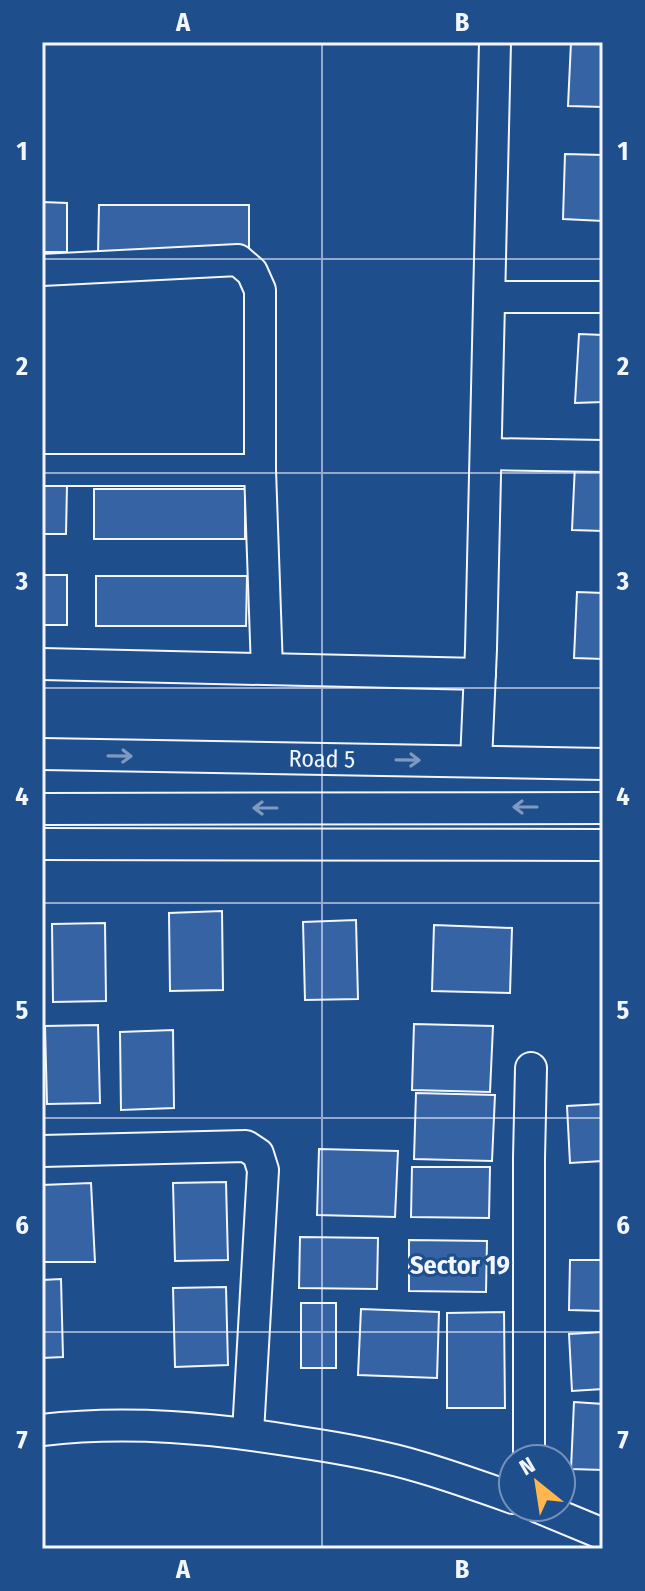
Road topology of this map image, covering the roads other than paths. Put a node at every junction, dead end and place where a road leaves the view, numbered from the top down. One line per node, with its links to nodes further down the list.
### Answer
1 (495, 42): 3 (street)
2 (42, 270): 8 (street)
3 (490, 297): 4 (street); 5 (street)
4 (603, 297)
5 (486, 454): 6 (street); 11 (street)
6 (603, 456)
7 (42, 470): 8 (street)
8 (260, 470): 10 (street)
9 (42, 664): 10 (street)
10 (267, 669): 11 (street)
11 (480, 674): 13 (street)
12 (42, 754): 13 (street, Road 5, one-way to 13)
13 (476, 761): 14 (street, Road 5)
14 (603, 764)
15 (603, 808): 16 (street, Road 5, one-way to 16)
16 (42, 809)
17 (42, 844): 18 (street)
18 (603, 845)
19 (531, 1068): 23 (street)
20 (42, 1151): 22 (street)
21 (42, 1430): 22 (street)
22 (248, 1433): 24 (street)
23 (529, 1443)
24 (497, 1493)
25 (577, 1523): 26 (street)
26 (603, 1534)

